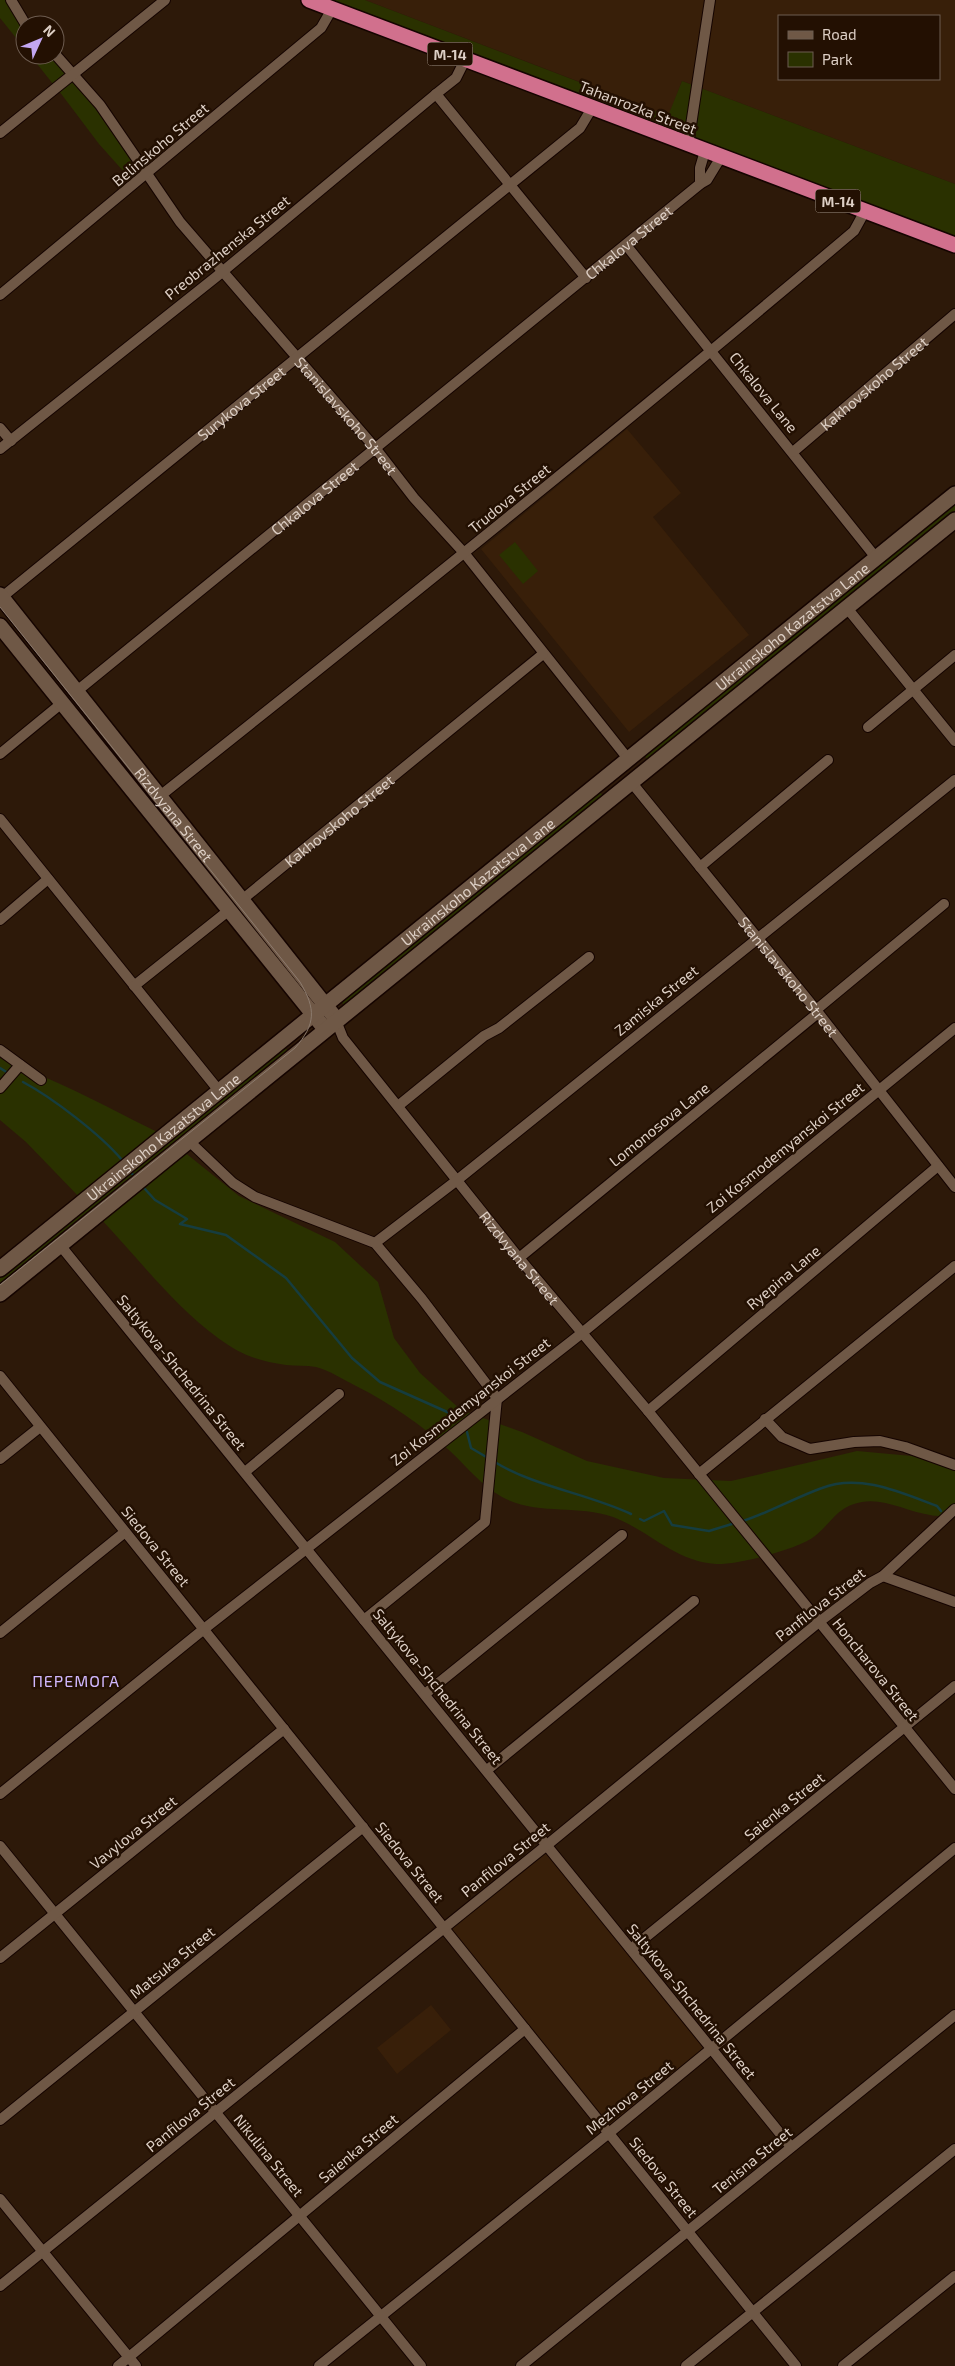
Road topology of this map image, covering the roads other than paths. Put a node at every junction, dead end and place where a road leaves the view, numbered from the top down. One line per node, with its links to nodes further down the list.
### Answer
1 (11, 0): 6 (street)
2 (165, 0): 9 (street)
3 (309, 0): 5 (highway, Tahanrozka Street / М-14)
4 (710, 0): 13 (street)
5 (332, 9): 7 (highway, Tahanrozka Street / М-14); 16 (street, Belinskoho Street)
6 (20, 15)
7 (465, 60): 10 (street, Preobrazhenska Street); 11 (highway, Tahanrozka Street / М-14)
8 (65, 65): 9 (street, Stanislavskoho Street)
9 (73, 74): 12 (street); 16 (street, Stanislavskoho Street)
10 (436, 94): 18 (street); 22 (street, Preobrazhenska Street)
11 (592, 108): 13 (highway, Tahanrozka Street / М-14); 18 (street, Surykova Street)
12 (0, 133)
13 (688, 145): 14 (highway, Tahanrozka Street / М-14)
14 (705, 151): 15 (highway, Tahanrozka Street / М-14); 17 (street)
15 (721, 157): 17 (street, Chkalova Street); 19 (highway, Tahanrozka Street / М-14)
16 (146, 175): 22 (street, Stanislavskoho Street); 24 (street, Belinskoho Street)
17 (700, 184): 20 (street, Chkalova Street)
18 (510, 185): 23 (street); 27 (street, Surykova Street)
19 (865, 211): 21 (highway, Tahanrozka Street / М-14); 26 (street, Trudova Street)
20 (626, 245): 23 (street, Chkalova Street); 26 (street, Chkalova Lane)
21 (955, 245)
22 (223, 272): 27 (street, Stanislavskoho Street); 29 (street, Preobrazhenska Street)
23 (586, 278): 31 (street, Chkalova Street)
24 (0, 295)
25 (955, 314): 32 (street, Kakhovskoho Street)
26 (712, 351): 32 (street, Chkalova Lane); 35 (street, Trudova Street)
27 (296, 358): 31 (street, Stanislavskoho Street); 37 (street, Surykova Street)
28 (0, 428): 29 (street)
29 (11, 441): 30 (street, Preobrazhenska Street)
30 (0, 449)
31 (376, 449): 35 (street, Stanislavskoho Street); 43 (street, Chkalova Street)
32 (793, 452): 36 (street, Chkalova Lane)
33 (955, 494): 36 (street, Ukrainskoho Kazatstva Lane)
34 (955, 520): 38 (street, Ukrainskoho Kazatstva Lane)
35 (465, 554): 40 (street, Stanislavskoho Street); 52 (street, Trudova Street)
36 (877, 559): 49 (street, Ukrainskoho Kazatstva Lane)
37 (1, 597): 43 (street, Rizdvyana Street)
38 (847, 608): 42 (street); 50 (street, Ukrainskoho Kazatstva Lane)
39 (0, 626): 44 (street, Rizdvyana Street)
40 (543, 654): 49 (street, Stanislavskoho Street); 56 (street, Kakhovskoho Street)
41 (955, 655): 42 (street)
42 (913, 689): 45 (street); 46 (street)
43 (77, 691): 44 (street, Chkalova Street); 52 (street, Rizdvyana Street)
44 (62, 703): 47 (street, Chkalova Street); 58 (street, Rizdvyana Street)
45 (868, 727)
46 (955, 741)
47 (0, 754)
48 (828, 760): 54 (street)
49 (625, 764): 50 (street, Stanislavskoho Street); 63 (street, Ukrainskoho Kazatstva Lane)
50 (637, 779): 54 (street, Stanislavskoho Street); 66 (street, Ukrainskoho Kazatstva Lane)
51 (955, 780): 60 (street, Zamiska Street)
52 (160, 796): 56 (street, Rizdvyana Street)
53 (0, 819): 55 (street)
54 (700, 867): 60 (street, Stanislavskoho Street)
55 (48, 879): 59 (street); 62 (street)
56 (243, 899): 58 (street, Kakhovskoho Street); 63 (street, Rizdvyana Street)
57 (944, 904): 64 (street, Lomonosova Lane)
58 (228, 911): 62 (street, Kakhovskoho Street); 65 (street, Rizdvyana Street)
59 (0, 920)
60 (758, 938): 64 (street, Stanislavskoho Street); 77 (street, Zamiska Street)
61 (589, 957): 74 (street)
62 (134, 986): 73 (street)
63 (327, 1006): 65 (street, Ukrainskoho Kazatstva Lane); 66 (street, Rizdvyana Street)
64 (817, 1011): 72 (street, Stanislavskoho Street); 81 (street, Lomonosova Lane)
65 (313, 1017): 66 (street, Rizdvyana Street); 73 (street, Ukrainskoho Kazatstva Lane)
66 (332, 1026): 74 (street, Rizdvyana Street); 75 (street, Ukrainskoho Kazatstva Lane)
67 (955, 1028): 72 (street, Zoi Kosmodemyanskoi Street)
68 (0, 1050): 69 (street)
69 (20, 1065): 70 (street); 71 (street)
70 (41, 1080)
71 (0, 1088)
72 (879, 1090): 76 (street, Stanislavskoho Street); 85 (street, Zoi Kosmodemyanskoi Street)
73 (220, 1092): 83 (street, Ukrainskoho Kazatstva Lane)
74 (398, 1106): 77 (street, Rizdvyana Street)
75 (189, 1141): 79 (street); 80 (street, Ukrainskoho Kazatstva Lane)
76 (938, 1166): 78 (street, Stanislavskoho Street); 89 (street, Ryepina Lane)
77 (456, 1181): 79 (street, Zamiska Street); 81 (street, Rizdvyana Street)
78 (955, 1187)
79 (375, 1243): 88 (street)
80 (60, 1245): 84 (street, Ukrainskoho Kazatstva Lane); 94 (street, Saltykova-Shchedrina Street)
81 (519, 1258): 85 (street, Rizdvyana Street)
82 (955, 1266): 90 (street)
83 (0, 1269)
84 (0, 1294)
85 (582, 1333): 88 (street, Zoi Kosmodemyanskoi Street); 89 (street, Rizdvyana Street)
86 (0, 1376): 91 (street, Siedova Street)
87 (339, 1394): 94 (street)
88 (498, 1398): 99 (street, Zoi Kosmodemyanskoi Street); 103 (street)
89 (648, 1411): 95 (street, Rizdvyana Street)
90 (765, 1419): 93 (street); 95 (street)
91 (40, 1427): 92 (street); 97 (street, Siedova Street)
92 (0, 1460)
93 (955, 1466)
94 (245, 1472): 99 (street, Saltykova-Shchedrina Street)
95 (699, 1474): 104 (street, Honcharova Street)
96 (955, 1509): 100 (street, Panfilova Street)
97 (126, 1532): 105 (street, Siedova Street); 106 (street)
98 (622, 1535): 108 (street)
99 (306, 1548): 103 (street, Saltykova-Shchedrina Street); 105 (street, Zoi Kosmodemyanskoi Street)
100 (883, 1576): 102 (street); 104 (street, Panfilova Street)
101 (694, 1601): 111 (street)
102 (955, 1602)
103 (364, 1620): 108 (street, Saltykova-Shchedrina Street)
104 (819, 1622): 109 (street, Honcharova Street); 115 (street, Panfilova Street)
105 (204, 1629): 110 (street, Siedova Street); 113 (street, Zoi Kosmodemyanskoi Street)
106 (0, 1633)
107 (955, 1686): 109 (street, Saienka Street)
108 (425, 1694): 111 (street, Saltykova-Shchedrina Street)
109 (904, 1728): 112 (street, Honcharova Street); 120 (street, Saienka Street)
110 (284, 1729): 114 (street, Siedova Street); 118 (street, Vavylova Street)
111 (487, 1770): 115 (street, Saltykova-Shchedrina Street)
112 (954, 1784)
113 (0, 1794)
114 (363, 1827): 119 (street, Siedova Street); 122 (street, Matsuka Street)
115 (547, 1845): 119 (street, Panfilova Street); 120 (street, Saltykova-Shchedrina Street)
116 (0, 1846): 118 (street, Nikulina Street)
117 (955, 1848): 125 (street, Mezhova Street)
118 (55, 1914): 121 (street, Vavylova Street); 122 (street, Nikulina Street)
119 (444, 1928): 124 (street, Siedova Street); 126 (street, Panfilova Street)
120 (631, 1949): 125 (street, Saltykova-Shchedrina Street)
121 (0, 1958)
122 (134, 2012): 126 (street, Nikulina Street); 127 (street, Matsuka Street)
123 (955, 2015): 129 (street, Tenisna Street)
124 (525, 2029): 128 (street, Siedova Street); 132 (street, Saienka Street)
125 (711, 2049): 128 (street, Mezhova Street); 129 (street, Saltykova-Shchedrina Street)
126 (215, 2112): 132 (street, Nikulina Street); 134 (street, Panfilova Street)
127 (0, 2120)
128 (609, 2133): 133 (street, Siedova Street); 138 (street, Mezhova Street)
129 (791, 2147): 133 (street, Tenisna Street)
130 (955, 2150): 137 (street)
131 (0, 2199): 134 (street)
132 (299, 2216): 138 (street, Nikulina Street); 139 (street, Saienka Street)
133 (688, 2231): 137 (street, Siedova Street); 144 (street, Tenisna Street)
134 (43, 2252): 136 (street, Panfilova Street); 139 (street)
135 (955, 2276): 147 (street)
136 (0, 2286)
137 (753, 2312): 145 (street); 146 (street, Siedova Street)
138 (380, 2316): 142 (street, Mezhova Street); 143 (street, Nikulina Street)
139 (128, 2357): 140 (street, Saienka Street); 141 (street)
140 (118, 2366)
141 (136, 2366)
142 (319, 2366)
143 (421, 2366)
144 (521, 2366)
145 (686, 2366)
146 (796, 2366)
147 (843, 2366)

